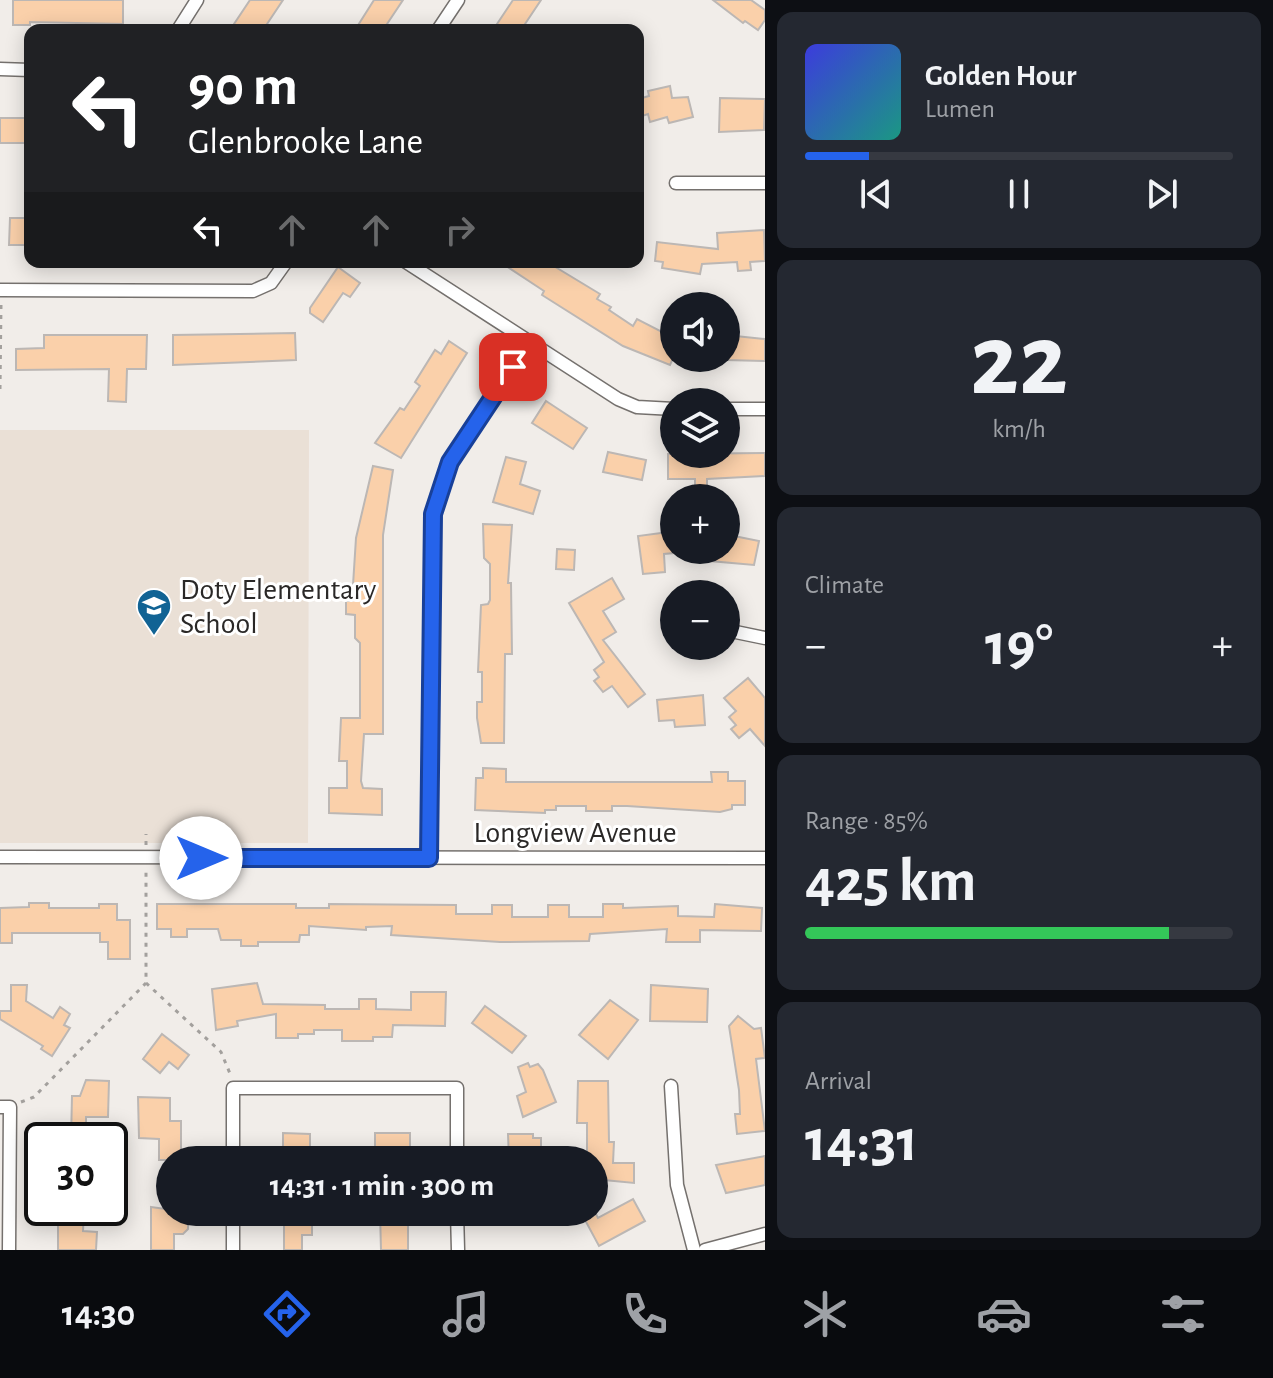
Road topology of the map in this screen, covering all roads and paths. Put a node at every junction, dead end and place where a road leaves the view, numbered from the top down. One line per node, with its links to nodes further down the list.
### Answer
1 (197, 0): 3 (street)
2 (458, 0): 4 (street)
3 (182, 24)
4 (442, 24)
5 (0, 69): 6 (street)
6 (24, 70)
7 (676, 183): 8 (street)
8 (765, 183)
9 (282, 268): 11 (street)
10 (415, 268): 12 (street)
11 (1, 290): 13 (path)
12 (529, 343): 14 (street); 21 (street)
13 (0, 389)
14 (660, 409)
15 (740, 409): 16 (street)
16 (765, 409)
17 (740, 633): 18 (street)
18 (765, 638)
19 (0, 857): 20 (street, Longview Avenue)
20 (146, 858): 21 (street, Longview Avenue); 23 (path)
21 (429, 858): 22 (street, Longview Avenue)
22 (765, 858)
23 (146, 983): 25 (path); 26 (path)
24 (671, 1086): 35 (street)
25 (233, 1088): 27 (street); 28 (street)
26 (5, 1107): 32 (street)
27 (233, 1146)
28 (457, 1146)
29 (233, 1226): 33 (street)
30 (457, 1226): 34 (street)
31 (765, 1234): 36 (street)
32 (9, 1250)
33 (233, 1250)
34 (458, 1250)
35 (694, 1250)
36 (705, 1250)

